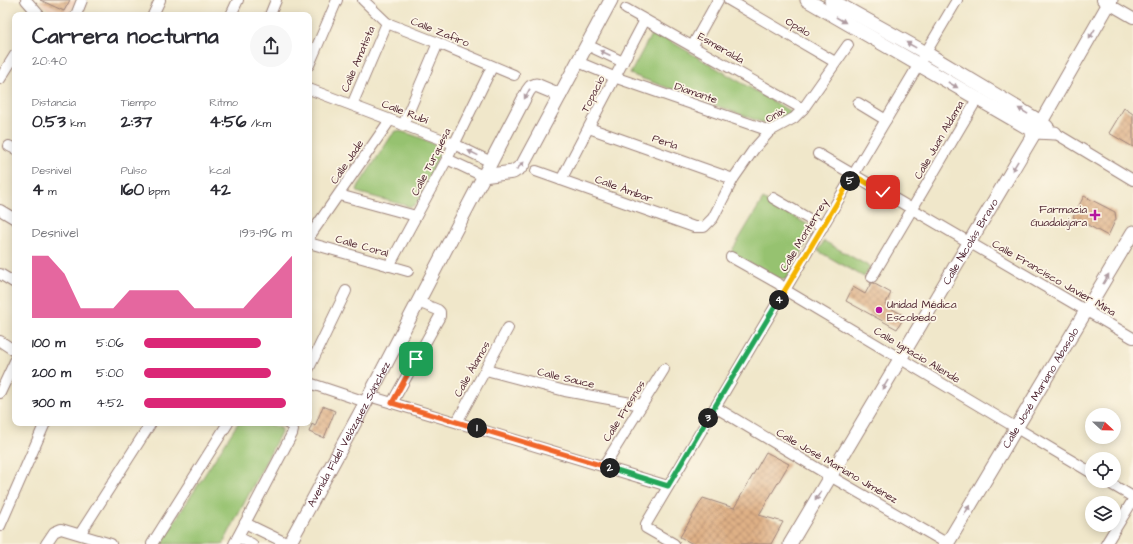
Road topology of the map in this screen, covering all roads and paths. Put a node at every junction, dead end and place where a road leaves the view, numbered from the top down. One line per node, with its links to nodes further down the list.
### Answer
1 (26, 0): 16 (street)
2 (82, 0): 17 (street)
3 (160, 0): 18 (street)
4 (238, 0): 19 (street)
5 (276, 0): 20 (street)
6 (337, 0): 29 (street)
7 (363, 0): 23 (street, Calle Zafiro)
8 (611, 0): 25 (street)
9 (718, 0): 26 (street)
10 (729, 0): 33 (street, Opalo)
11 (807, 0): 34 (street, one-way to 34)
12 (831, 0): 28 (street, one-way to 12)
13 (957, 0): 28 (street, Calle Monterrey)
14 (1107, 1): 21 (street); 48 (street, Calle Nicolás Bravo, one-way to 48)
15 (626, 9): 22 (street, Esmeralda)
16 (36, 12)
17 (77, 12)
18 (154, 12)
19 (232, 12)
20 (271, 12)
21 (1133, 18)
22 (646, 20): 26 (street, Esmeralda); 32 (street, Topacio)
23 (387, 23): 24 (street, Calle Zafiro); 43 (street, Calle Amatista)
24 (438, 43): 35 (street, Calle Zafiro); 47 (street)
25 (587, 45): 31 (street); 32 (street, one-way to 25)
26 (693, 45): 44 (street, Esmeralda)
27 (848, 45): 33 (street, Onix)
28 (926, 53): 34 (street, Calle Monterrey); 48 (street, one-way to 28)
29 (312, 58)
30 (12, 60): 38 (street)
31 (578, 62): 37 (street, Diamante); 40 (street)
32 (623, 62): 37 (street, Topacio)
33 (835, 62): 44 (street, Onix)
34 (918, 65): 41 (street, one-way to 41); 46 (street, Calle Monterrey)
35 (492, 67): 36 (street, Calle Zafiro); 52 (street, Calle Turquesa)
36 (514, 75)
37 (614, 78): 49 (street, Topacio); 50 (street, Diamante)
38 (0, 79)
39 (312, 90): 43 (street, Calle Rubí)
40 (560, 95): 55 (street, Avenida Fidel Velázquez Sánchez, one-way to 55); 58 (street, one-way to 40)
41 (977, 99): 48 (street); 64 (street, Calle Juan Aldama)
42 (858, 103): 46 (street)
43 (352, 105): 45 (street, Calle Rubí)
44 (803, 109): 50 (street, Onix)
45 (390, 120): 47 (street, Calle Rubí); 62 (street, Calle Jade)
46 (886, 120): 57 (street, Calle Monterrey)
47 (403, 124): 52 (street, Calle Rubí)
48 (1038, 127): 51 (street); 72 (street, Calle Nicolás Bravo, one-way to 72)
49 (589, 128): 59 (street, Perla); 60 (street, Topacio)
50 (770, 131): 59 (street, Onix)
51 (1055, 133): 61 (street)
52 (454, 144): 54 (street, Calle Turquesa); 55 (street, Calle Rubí, one-way to 52)
53 (818, 154): 57 (street, Calle Francisco Javier Mina)
54 (447, 159): 58 (street); 66 (street, Calle Turquesa)
55 (491, 162): 58 (street, Avenida Fidel Velázquez Sánchez)
56 (536, 171): 60 (street, Calle Ámbar)
57 (853, 175): 64 (street, Calle Francisco Javier Mina); 68 (street, Calle Monterrey)
58 (483, 176): 82 (street, Avenida Fidel Velázquez Sánchez)
59 (733, 179): 69 (street, Onix)
60 (561, 180): 69 (street, Calle Ámbar)
61 (1133, 180)
62 (339, 195): 66 (street); 71 (street, Calle Jade)
63 (773, 198): 68 (street)
64 (912, 209): 72 (street, Calle Francisco Javier Mina); 78 (street, Calle Juan Aldama)
65 (0, 210): 67 (street)
66 (416, 216): 75 (street, Calle Turquesa)
67 (12, 217)
68 (823, 226): 80 (street, Calle Monterrey)
69 (704, 227)
70 (1133, 232): 83 (street, Calle José Mariano Abasolo, one-way to 70)
71 (312, 233)
72 (969, 242): 83 (street, Calle Francisco Javier Mina); 88 (street, Calle Nicolás Bravo)
73 (312, 244): 75 (street, Calle Coral)
74 (731, 257): 80 (street, Calle Ignacio Allende)
75 (389, 266): 76 (street, Calle Coral)
76 (408, 271)
77 (0, 274): 79 (street)
78 (872, 277)
79 (12, 281)
80 (785, 290): 88 (street, Calle Ignacio Allende); 98 (street, Calle Monterrey)
81 (346, 291): 89 (street)
82 (418, 302): 95 (street, Avenida Fidel Velázquez Sánchez); 96 (street)
83 (1087, 311): 85 (street, Calle Francisco Javier Mina); 104 (street, Calle José Mariano Abasolo)
84 (508, 328): 92 (street, Calle Álamos)
85 (1133, 338)
86 (0, 341): 87 (street)
87 (12, 349)
88 (901, 358): 104 (street, Calle Ignacio Allende); 107 (street, Calle Nicolás Bravo, one-way to 107)
89 (312, 362)
90 (12, 367): 94 (street)
91 (664, 369): 97 (street, Calle Fresnos)
92 (486, 370): 97 (street, Calle Sauce); 99 (street, Calle Álamos)
93 (312, 384): 95 (street)
94 (0, 393)
95 (368, 399): 96 (street); 119 (street, Avenida Fidel Velázquez Sánchez)
96 (392, 403): 99 (street)
97 (642, 405): 105 (street, Calle Fresnos)
98 (715, 407): 107 (street, Calle José Mariano Jiménez); 108 (street, Calle Monterrey)
99 (457, 422): 105 (street)
100 (44, 426): 112 (street)
101 (148, 426): 113 (street)
102 (226, 426): 117 (street)
103 (290, 426): 111 (street)
104 (1016, 428): 106 (street, Calle Ignacio Allende); 122 (street, Calle José Mariano Abasolo, one-way to 104)
105 (604, 466): 108 (street)
106 (1085, 469)
107 (830, 476): 121 (street, Calle Nicolás Bravo, one-way to 121); 122 (street, Calle José Mariano Jiménez)
108 (668, 486): 120 (street, Calle Monterrey)
109 (1117, 488): 110 (street)
110 (1133, 498): 123 (street)
111 (245, 524): 114 (street); 119 (street)
112 (0, 526)
113 (80, 534): 115 (street); 116 (street)
114 (236, 540): 118 (street)
115 (46, 544)
116 (111, 544)
117 (152, 544)
118 (252, 544)
119 (288, 544)
120 (674, 544)
121 (790, 544)
122 (948, 544)
123 (1106, 544)

